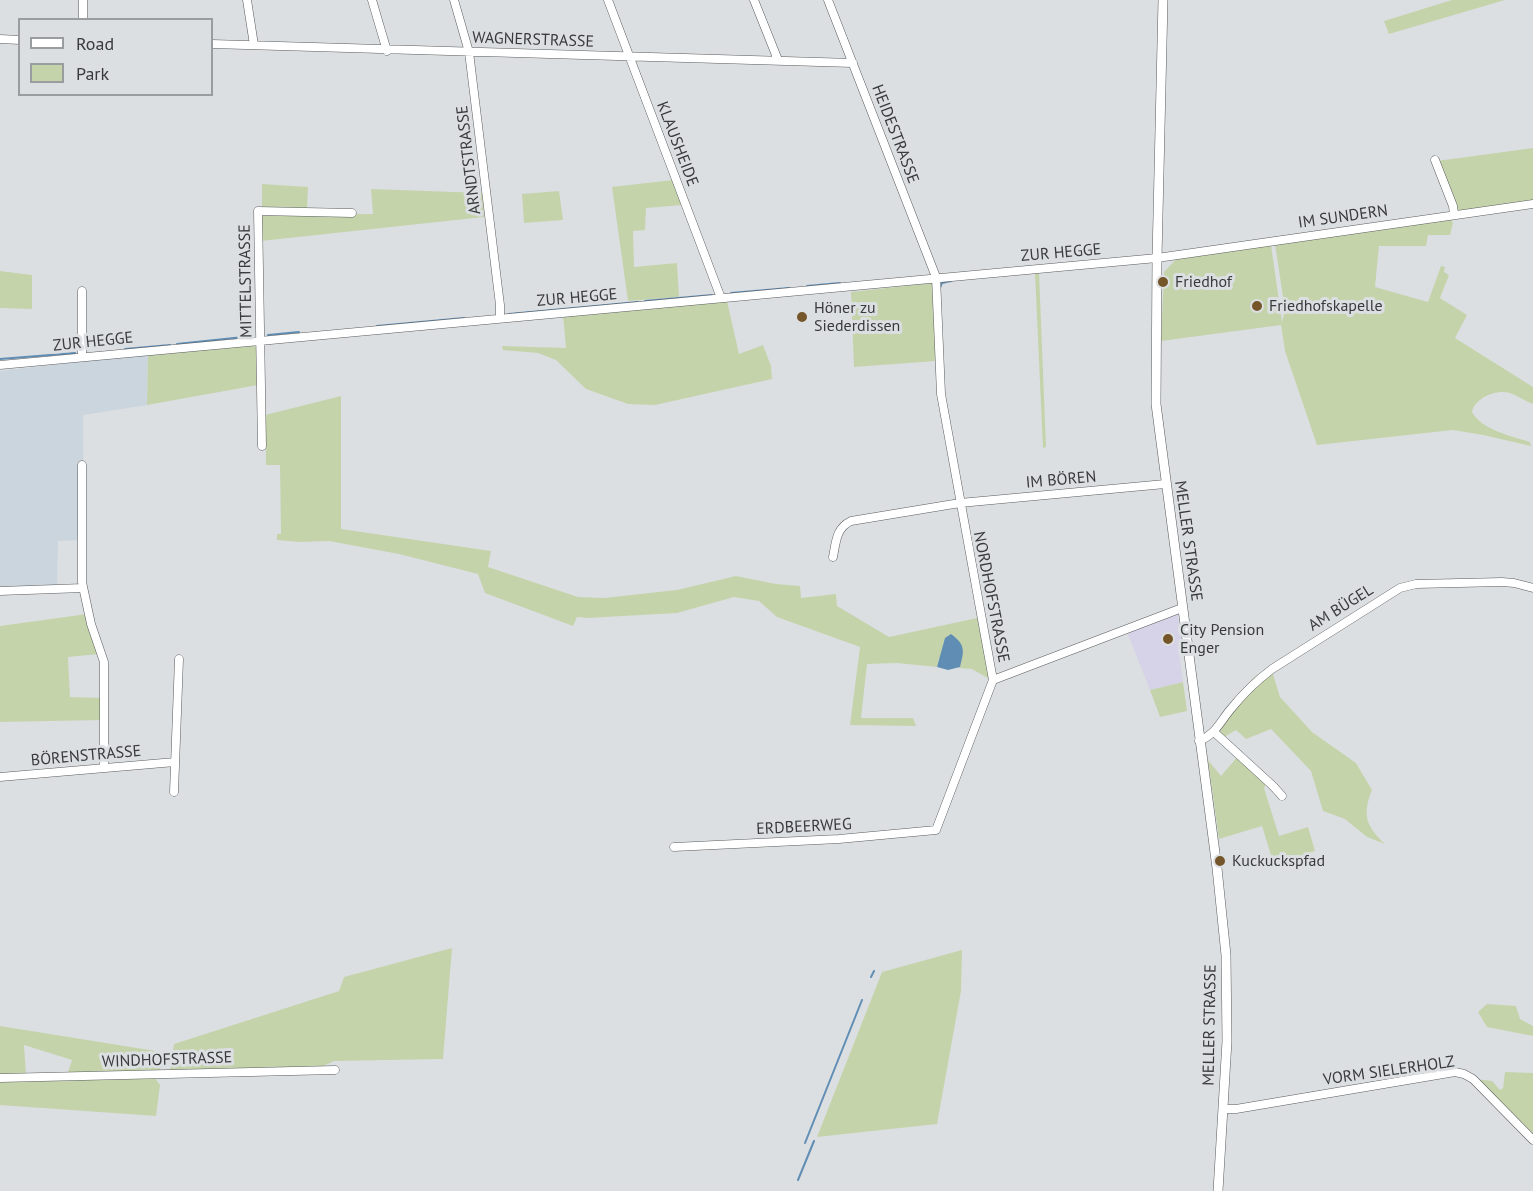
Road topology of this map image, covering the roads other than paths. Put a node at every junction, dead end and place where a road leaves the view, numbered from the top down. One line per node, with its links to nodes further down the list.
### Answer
1 (83, 0): 9 (street)
2 (247, 0): 13 (street)
3 (372, 0): 14 (street)
4 (454, 0): 15 (street, ARNDTSTRASSE)
5 (608, 0): 16 (street, KLAUSHEIDE)
6 (754, 0): 17 (street)
7 (828, 0): 18 (street, HEIDESTRASSE)
8 (1163, 0): 23 (main road, MELLER STRASSE)
9 (84, 18)
10 (0, 39): 11 (street)
11 (18, 40)
12 (213, 44): 13 (street, WAGNERSTRASSE)
13 (254, 45): 14 (street, WAGNERSTRASSE)
14 (387, 51): 15 (street, WAGNERSTRASSE)
15 (469, 52): 16 (street, WAGNERSTRASSE); 27 (street, ARNDTSTRASSE)
16 (630, 57): 17 (street, WAGNERSTRASSE); 26 (street, KLAUSHEIDE)
17 (778, 60): 18 (street, WAGNERSTRASSE)
18 (853, 63): 24 (street, HEIDESTRASSE)
19 (1435, 160): 22 (street)
20 (1533, 204): 22 (street, IM SUNDERN)
21 (352, 213): 28 (street, MITTELSTRASSE)
22 (1454, 215): 23 (street, IM SUNDERN)
23 (1157, 258): 24 (street, ZUR HEGGE); 33 (main road, MELLER STRASSE)
24 (936, 277): 26 (street, ZUR HEGGE); 34 (street, NORDHOFSTRASSE)
25 (82, 291): 29 (street)
26 (721, 298): 27 (street, ZUR HEGGE)
27 (500, 318): 28 (street, ZUR HEGGE)
28 (261, 340): 29 (street, ZUR HEGGE); 31 (street, MITTELSTRASSE)
29 (82, 357): 30 (street, ZUR HEGGE)
30 (0, 365)
31 (262, 446)
32 (82, 465): 36 (street)
33 (1165, 484): 34 (street, IM BÖREN); 39 (main road, MELLER STRASSE)
34 (960, 503): 35 (street); 41 (street, NORDHOFSTRASSE)
35 (833, 557)
36 (83, 588): 38 (street); 45 (street)
37 (1533, 588): 42 (street, AM BÜGEL)
38 (0, 591)
39 (1182, 608): 41 (street); 43 (main road, MELLER STRASSE)
40 (179, 659): 44 (street)
41 (993, 680): 49 (street, NORDHOFSTRASSE)
42 (1214, 732): 43 (street, AM BÜGEL); 48 (street)
43 (1199, 741): 53 (main road, MELLER STRASSE)
44 (175, 762): 45 (street, BÖRENSTRASSE); 47 (street)
45 (104, 768): 46 (street, BÖRENSTRASSE)
46 (0, 777)
47 (174, 792)
48 (1282, 796)
49 (936, 830): 50 (street, ERDBEERWEG)
50 (674, 847)
51 (335, 1070): 52 (street, WINDHOFSTRASSE)
52 (0, 1078)
53 (1223, 1109): 54 (street, VORM SIELERHOLZ); 55 (main road, MELLER STRASSE)
54 (1533, 1140)
55 (1218, 1191)

